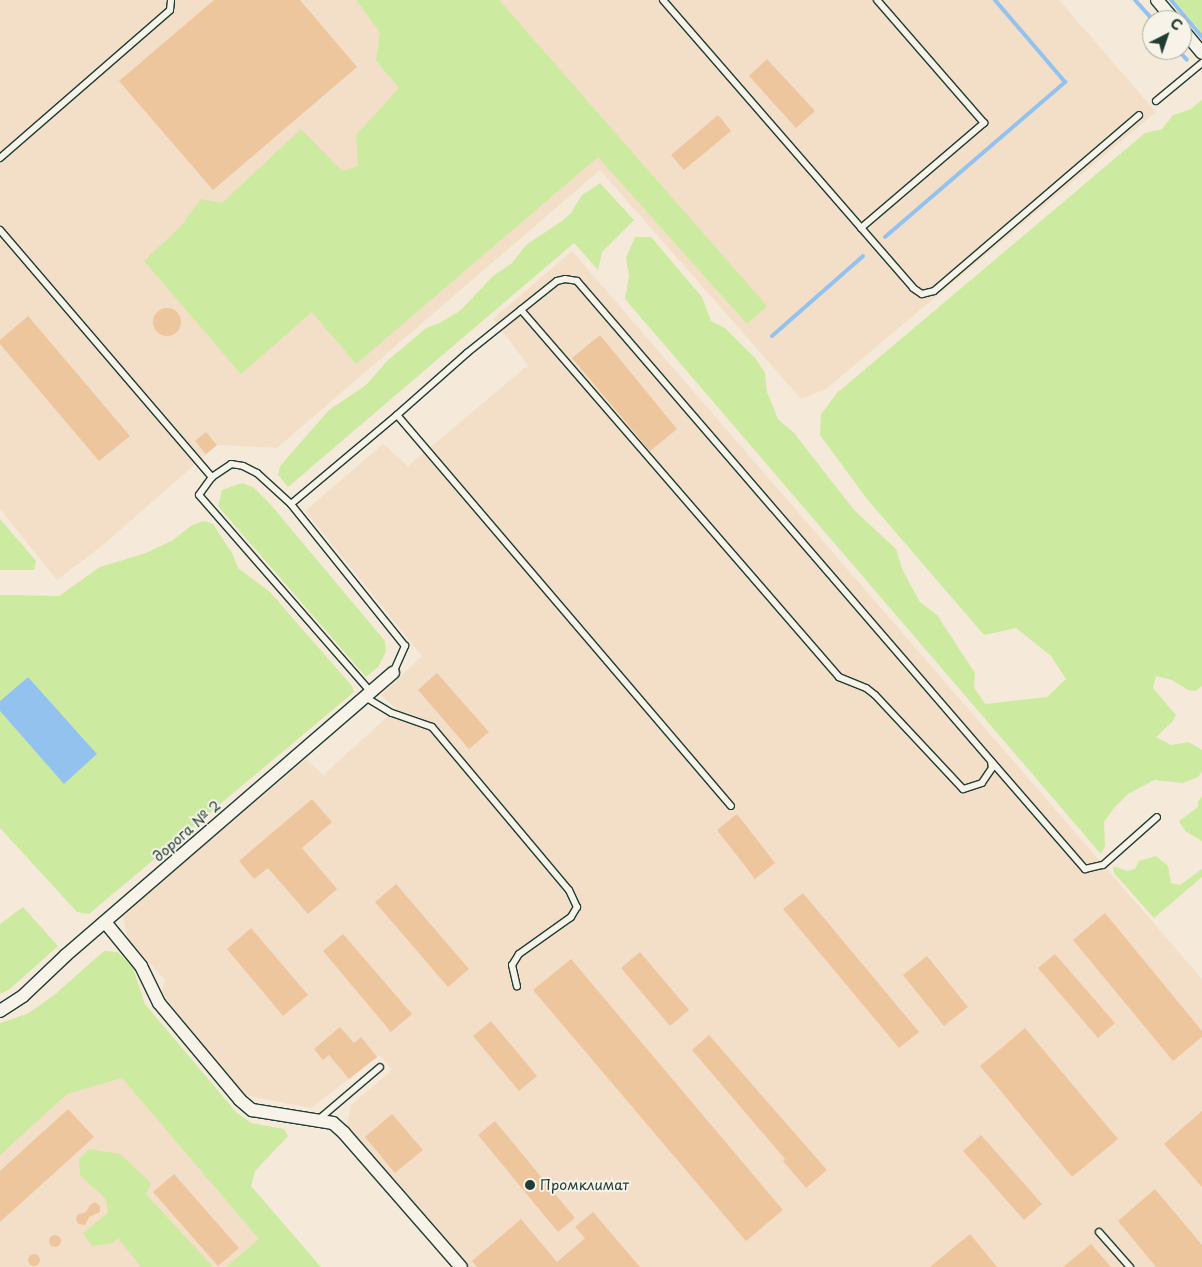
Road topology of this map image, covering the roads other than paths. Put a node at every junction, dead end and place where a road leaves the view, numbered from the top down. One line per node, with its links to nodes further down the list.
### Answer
1 (171, 0): 11 (lane)
2 (663, 0): 12 (lane)
3 (877, 0): 12 (lane)
4 (1157, 0): 5 (street)
5 (1166, 10)
6 (1192, 41): 7 (street)
7 (1202, 53)
8 (1202, 63): 9 (lane)
9 (1156, 101)
10 (1139, 115): 12 (lane)
11 (0, 158)
12 (861, 228)
13 (0, 230): 16 (lane)
14 (521, 310): 15 (lane); 20 (lane); 20 (lane)
15 (397, 416): 17 (lane); 21 (lane)
16 (212, 477): 17 (lane); 19 (lane)
17 (291, 504): 18 (lane)
18 (393, 673): 19 (street, дорога № 2)
19 (368, 695): 23 (street, дорога № 2); 24 (lane)
20 (991, 761): 22 (lane)
21 (731, 806)
22 (1157, 817)
23 (105, 922): 25 (street, дорога № 2); 27 (street)
24 (517, 986)
25 (0, 1011)
26 (380, 1067): 27 (lane)
27 (319, 1119): 29 (street)
28 (1099, 1232): 30 (lane)
29 (461, 1267)
30 (1130, 1267)

